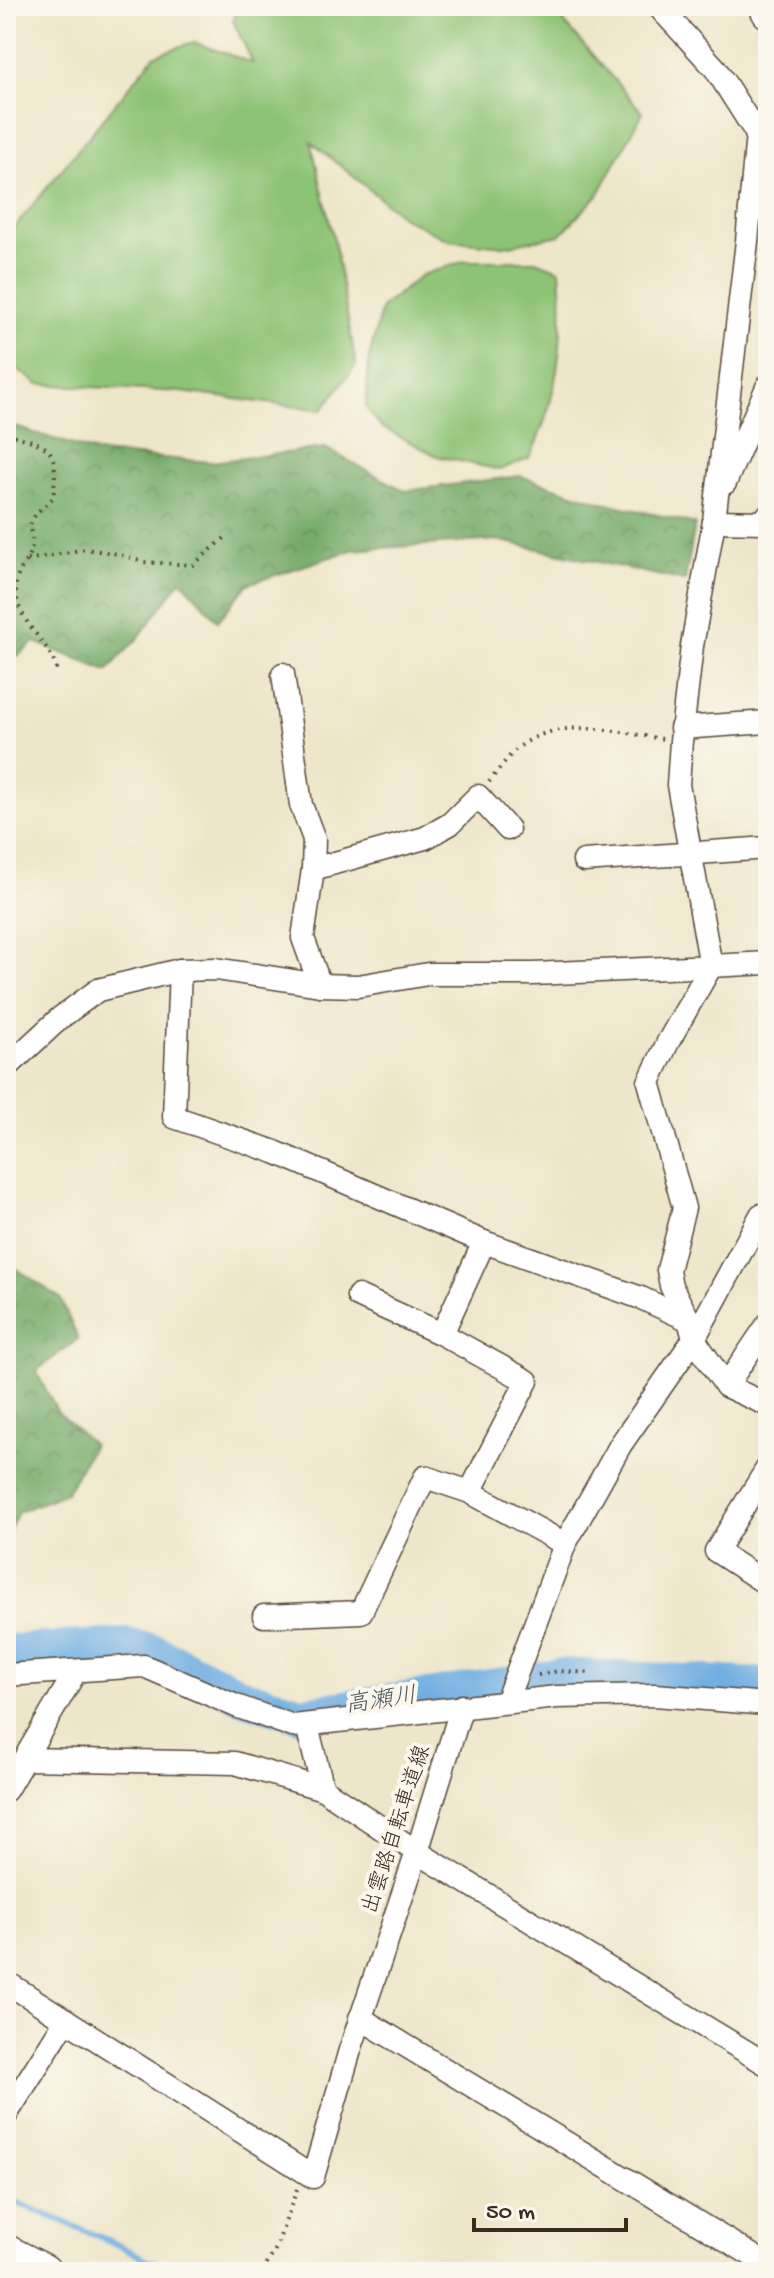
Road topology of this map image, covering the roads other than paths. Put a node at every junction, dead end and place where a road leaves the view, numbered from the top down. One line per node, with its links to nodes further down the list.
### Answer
1 (658, 6): 5 (street)
2 (765, 6): 3 (street)
3 (768, 12)
4 (768, 385): 5 (street)
5 (714, 514): 6 (street); 9 (street)
6 (767, 522)
7 (283, 674): 14 (street)
8 (768, 722): 9 (street)
9 (681, 734): 12 (street)
10 (508, 829): 14 (street)
11 (768, 848): 12 (street)
12 (690, 854): 13 (street); 16 (street)
13 (584, 861)
14 (313, 869): 18 (street)
15 (768, 963): 16 (street)
16 (711, 966): 18 (street); 24 (street)
17 (180, 970): 18 (street); 19 (street); 21 (street)
18 (320, 985)
19 (6, 1068)
20 (768, 1215): 24 (street)
21 (484, 1242): 24 (street); 25 (street)
22 (358, 1296): 25 (street)
23 (768, 1324): 26 (street)
24 (692, 1330): 26 (street); 30 (street)
25 (442, 1334): 29 (street)
26 (726, 1386): 27 (street)
27 (768, 1405)
28 (768, 1467): 31 (street)
29 (470, 1492): 30 (street); 32 (street)
30 (565, 1544): 35 (street)
31 (768, 1582)
32 (264, 1616)
33 (76, 1671): 34 (street); 38 (street); 39 (street)
34 (6, 1675)
35 (506, 1702): 36 (street); 37 (street)
36 (768, 1704)
37 (462, 1706): 38 (street); 42 (street)
38 (307, 1726): 40 (street)
39 (25, 1759): 40 (street); 41 (street)
40 (323, 1789): 42 (street)
41 (6, 1790)
42 (417, 1852): 44 (street); 46 (street)
43 (6, 1982): 45 (street)
44 (360, 2018): 45 (street); 49 (street)
45 (66, 2020): 47 (street)
46 (768, 2065)
47 (6, 2115)
48 (6, 2253): 50 (main road)
49 (768, 2265)
50 (43, 2272)

